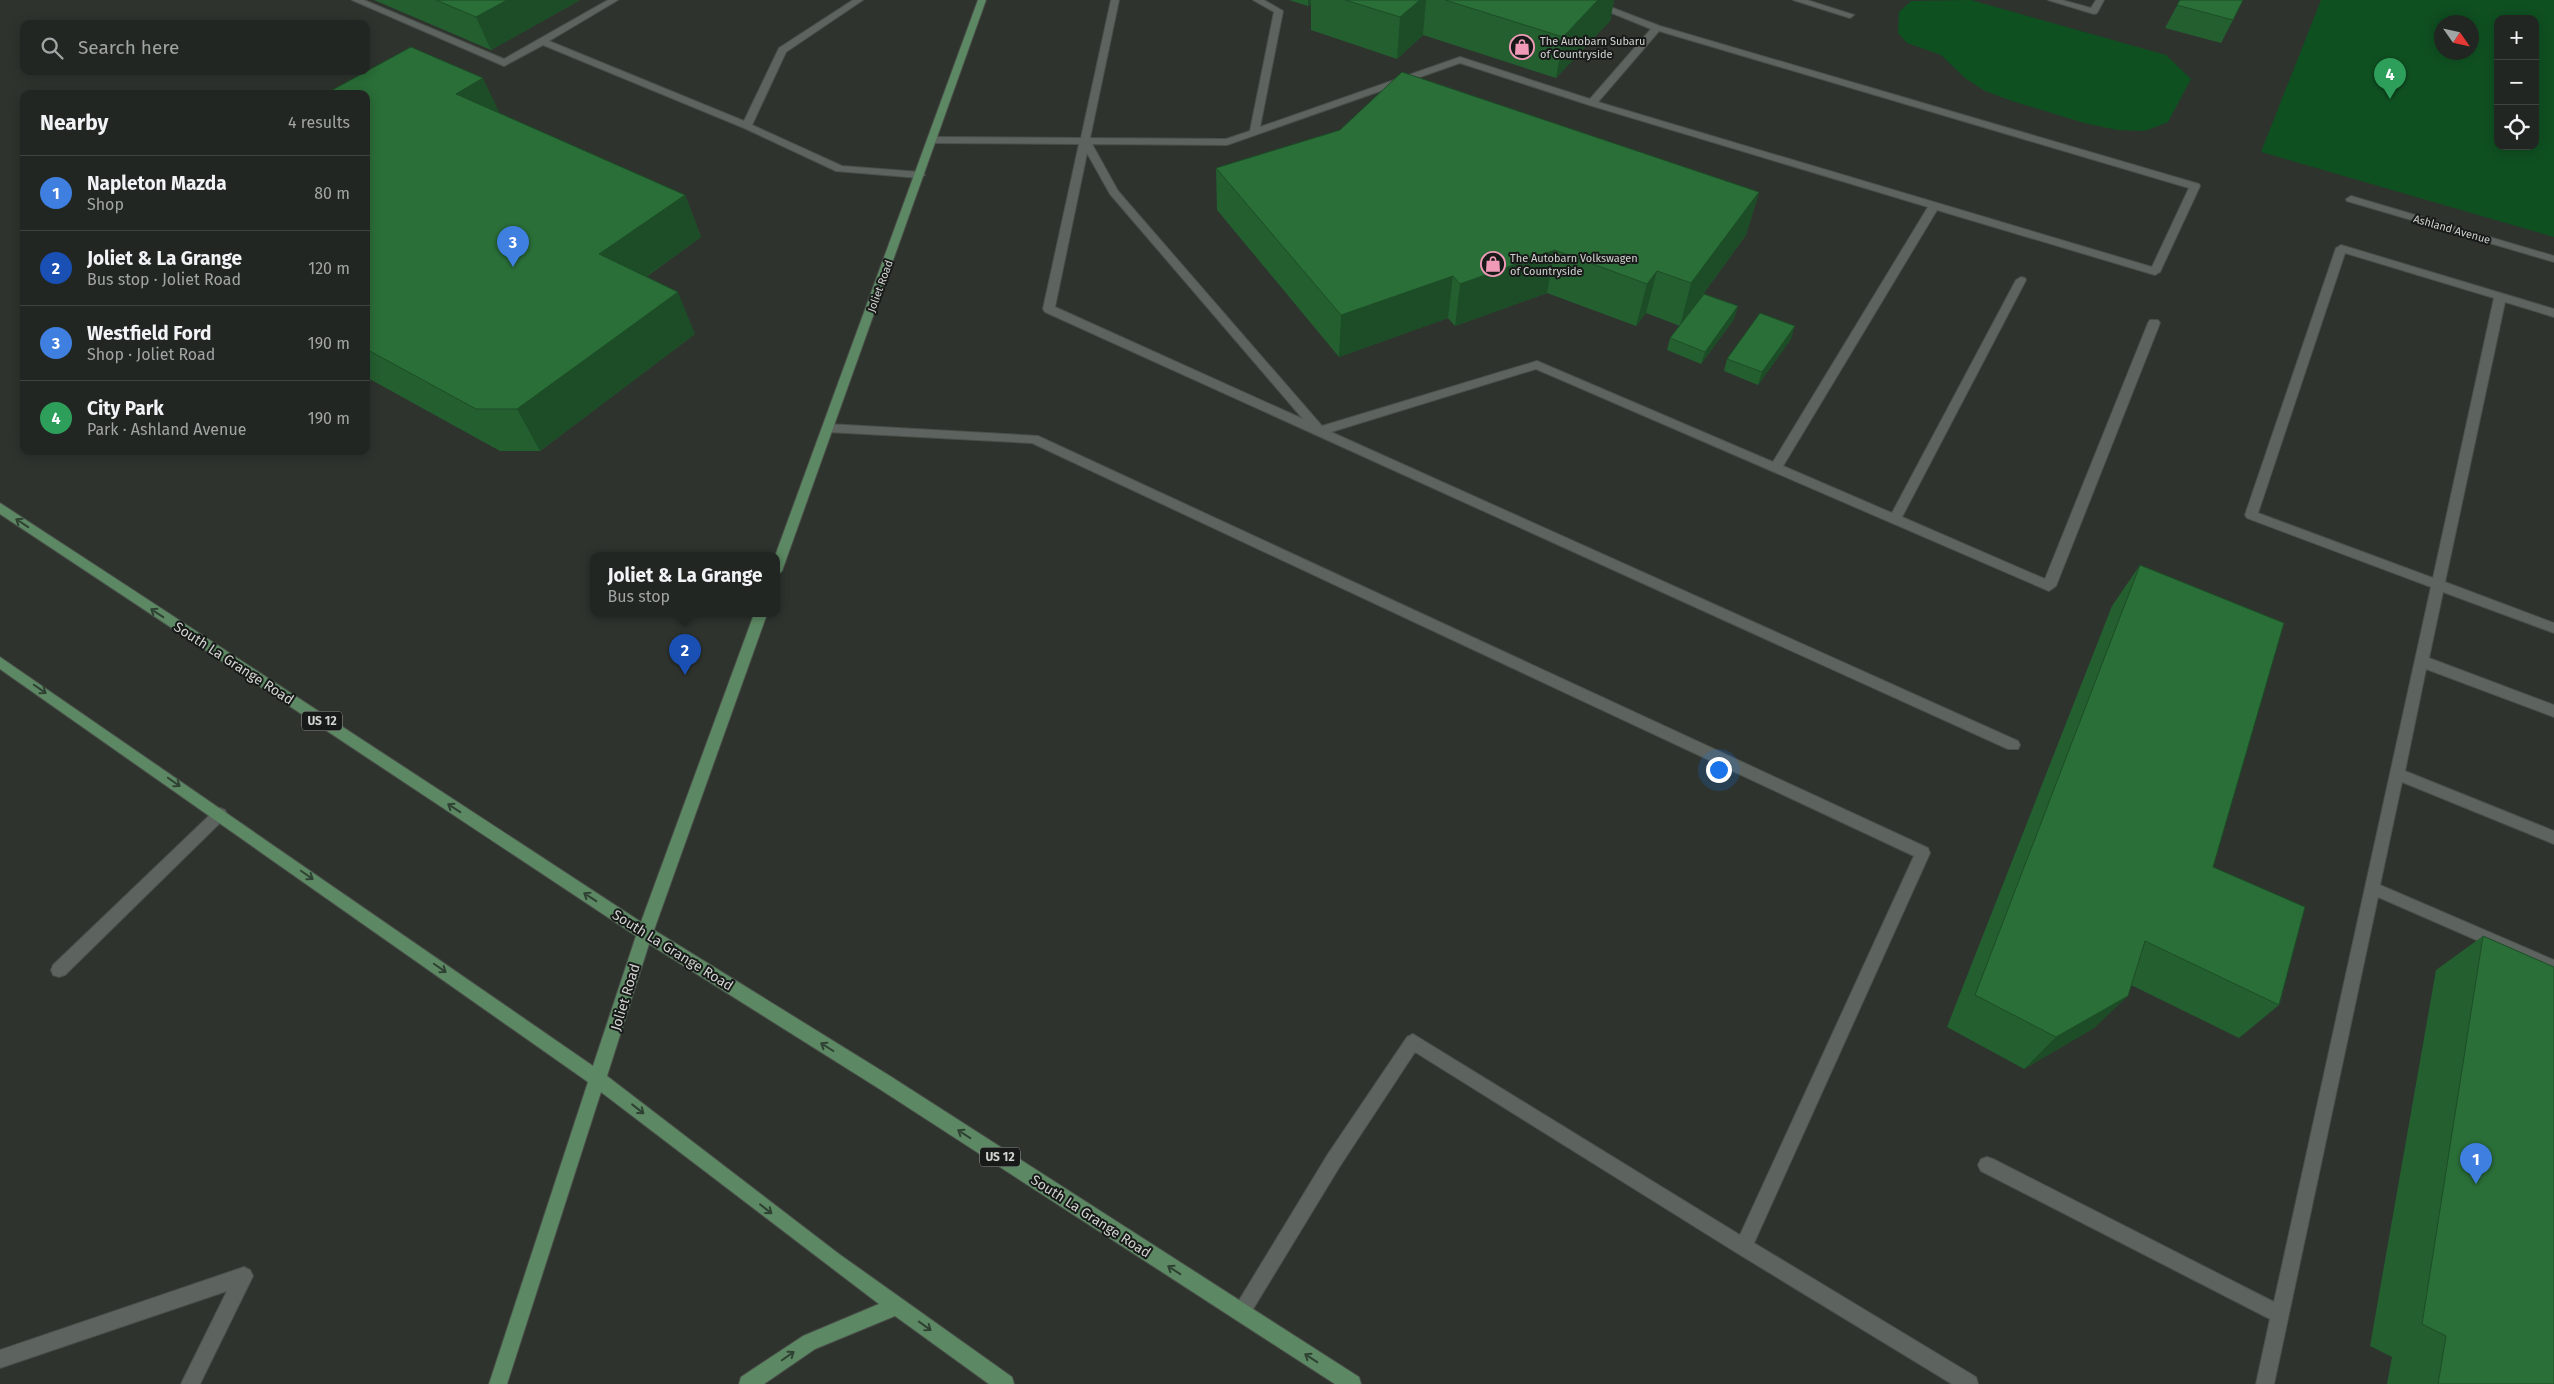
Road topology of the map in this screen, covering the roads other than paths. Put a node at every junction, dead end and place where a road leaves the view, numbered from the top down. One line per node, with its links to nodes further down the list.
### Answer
1 (356, 0): 13 (street)
2 (614, 0): 13 (street)
3 (982, 0): 17 (main road, Joliet Road)
4 (1115, 0): 18 (street)
5 (1257, 0): 16 (street)
6 (1584, 0): 12 (street)
7 (1797, 0): 11 (street)
8 (2052, 0): 9 (street)
9 (2100, 0)
10 (852, 1): 15 (street)
11 (1850, 15)
12 (1657, 28): 14 (street); 21 (street)
13 (542, 41): 15 (street)
14 (1592, 103): 16 (street); 21 (street)
15 (747, 126): 19 (street)
16 (1254, 133): 18 (street)
17 (932, 140): 18 (street); 19 (main road, Joliet Road)
18 (1085, 140): 28 (street); 28 (street)
19 (920, 175): 27 (main road, Joliet Road)
20 (2351, 199): 22 (street, Ashland Avenue)
21 (1934, 206): 29 (lane)
22 (2554, 259)
23 (2021, 280): 31 (street)
24 (2500, 297): 25 (street); 33 (street); 33 (lane)
25 (2554, 313)
26 (2154, 322): 31 (street)
27 (828, 428): 32 (main road, Joliet Road); 49 (street)
28 (1320, 431): 29 (street); 39 (street)
29 (1776, 468): 31 (street)
30 (0, 508): 44 (main road, South La Grange Road / US 12, one-way to 30)
31 (1895, 519)
32 (780, 560)
33 (2438, 585): 35 (street); 37 (street)
34 (760, 617): 44 (main road, Joliet Road)
35 (2554, 628)
36 (0, 662): 41 (main road, one-way to 41)
37 (2421, 662): 38 (street); 40 (street)
38 (2554, 711)
39 (2013, 745)
40 (2397, 774): 42 (street); 43 (street)
41 (220, 814): 46 (street); 47 (main road, one-way to 47)
42 (2554, 838)
43 (2372, 888): 45 (street); 52 (street)
44 (645, 933): 47 (main road, Joliet Road); 51 (main road, South La Grange Road / US 12, one-way to 44)
45 (2554, 967)
46 (59, 970)
47 (599, 1080): 50 (main road, one-way to 50); 55 (main road, Joliet Road)
48 (1987, 1165): 52 (street)
49 (1743, 1247): 51 (street); 59 (street)
50 (897, 1306): 56 (main road, one-way to 50); 57 (main road, one-way to 57)
51 (1240, 1313): 58 (main road, South La Grange Road / US 12, one-way to 51)
52 (2280, 1314): 60 (street)
53 (0, 1359): 54 (street)
54 (190, 1384)
55 (498, 1384)
56 (748, 1384)
57 (1005, 1384)
58 (1352, 1384)
59 (1970, 1384)
60 (2265, 1384)

